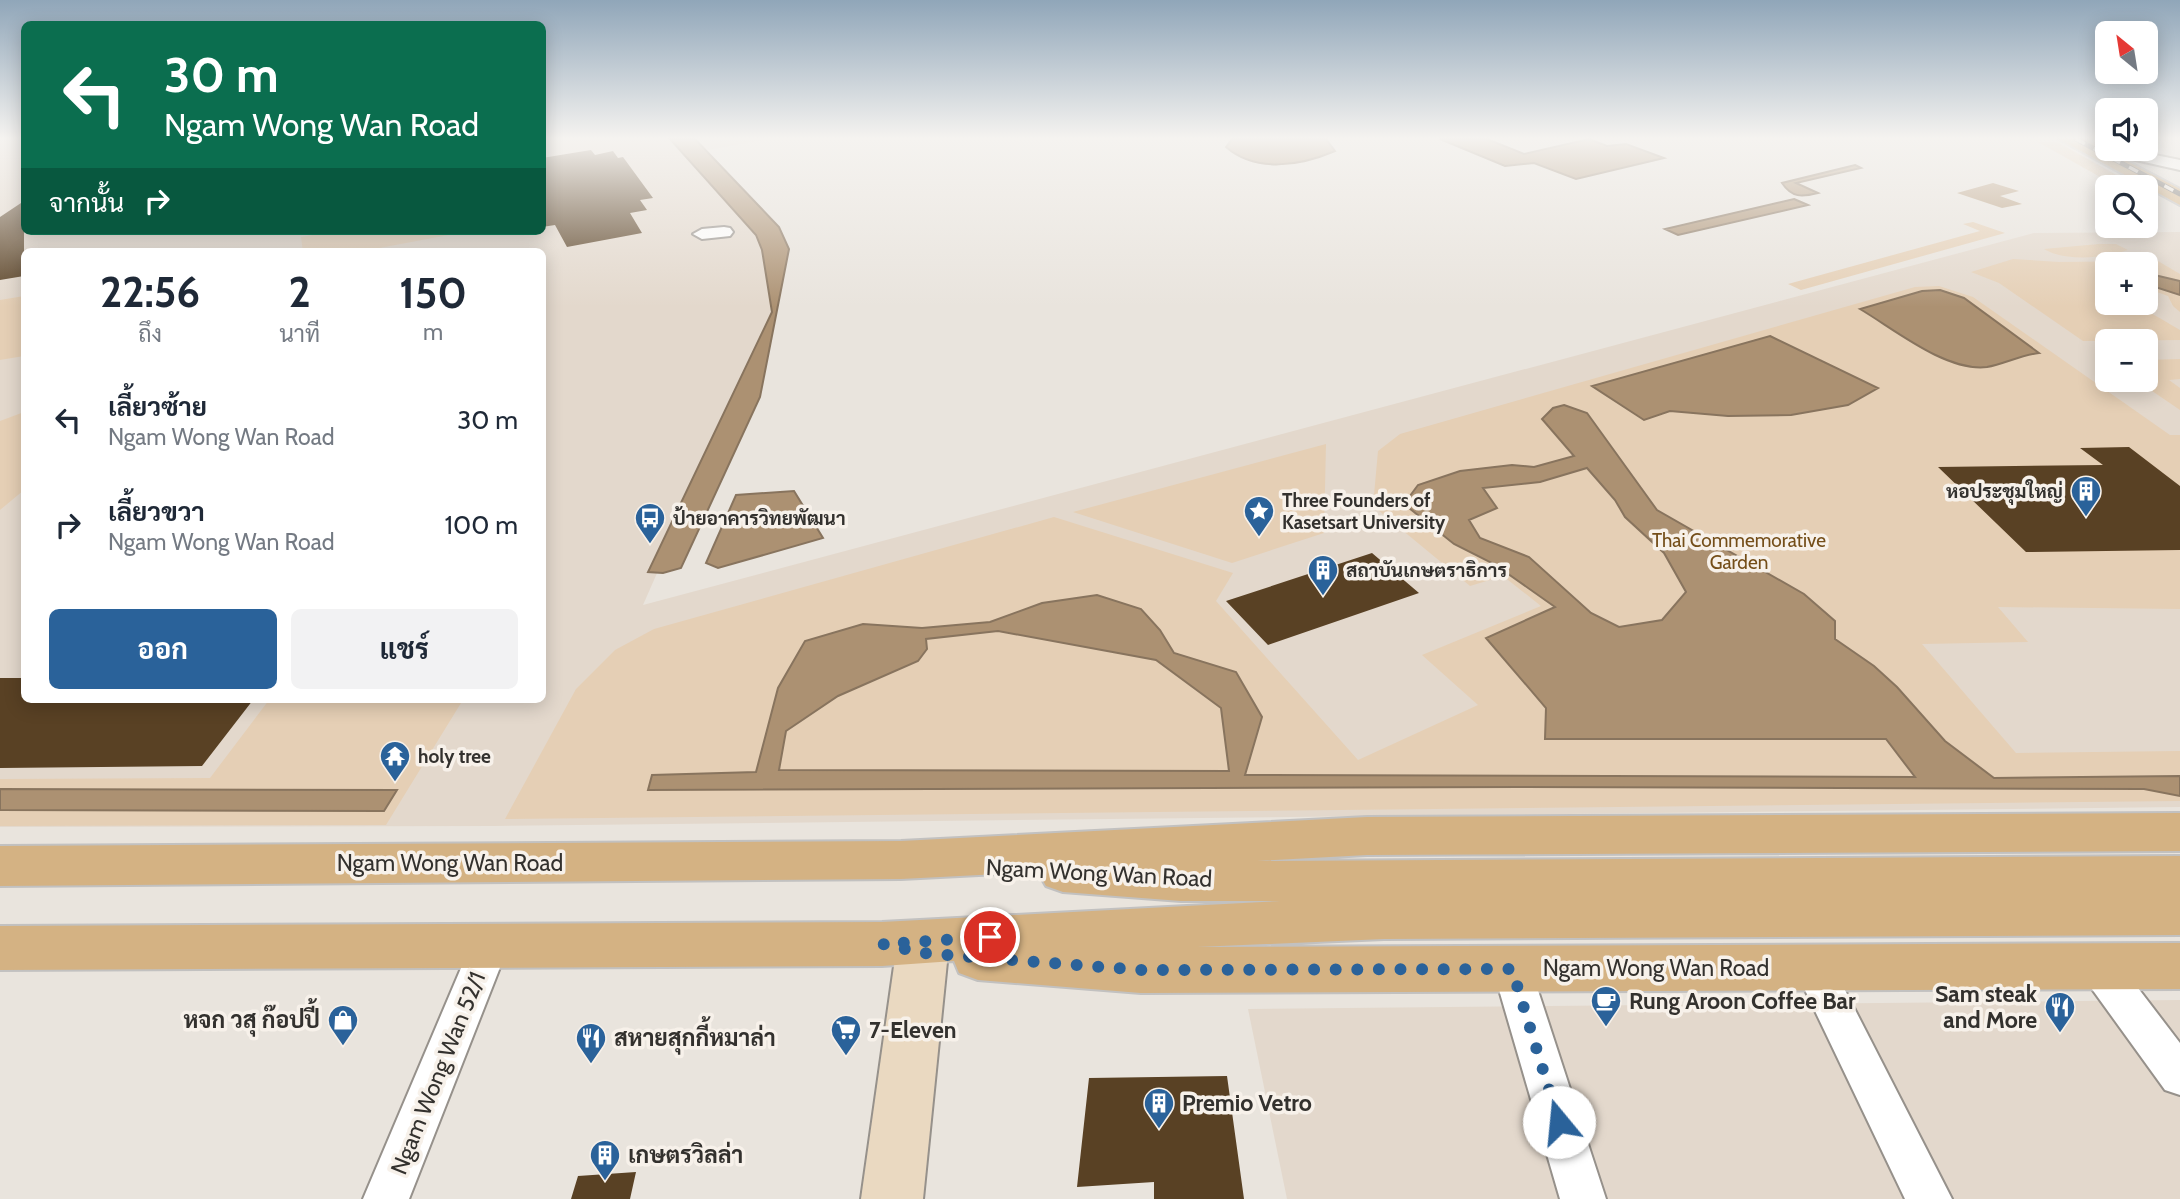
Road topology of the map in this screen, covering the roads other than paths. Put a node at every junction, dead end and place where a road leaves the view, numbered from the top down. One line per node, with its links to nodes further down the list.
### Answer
1 (724, 232): 2 (street)
2 (702, 234)
3 (2180, 832): 4 (main road, Ngam Wong Wan Road)
4 (901, 860): 5 (main road, Ngam Wong Wan Road); 6 (main road, Ngam Wong Wan Road)
5 (0, 866)
6 (2180, 876)
7 (2180, 914): 10 (main road, Ngam Wong Wan Road)
8 (489, 947): 9 (main road, Ngam Wong Wan Road); 10 (main road, Ngam Wong Wan Road); 16 (street, Ngam Wong Wan 52/1)
9 (0, 948)
10 (902, 948): 14 (main road, Ngam Wong Wan Road); 17 (street)
11 (2098, 966): 12 (main road, Ngam Wong Wan Road); 13 (main road, Ngam Wong Wan Road); 15 (street)
12 (2180, 966)
13 (1813, 967): 14 (main road, Ngam Wong Wan Road); 19 (street)
14 (1512, 969): 18 (street)
15 (2180, 1076)
16 (386, 1199)
17 (892, 1199)
18 (1583, 1199)
19 (1929, 1199)

